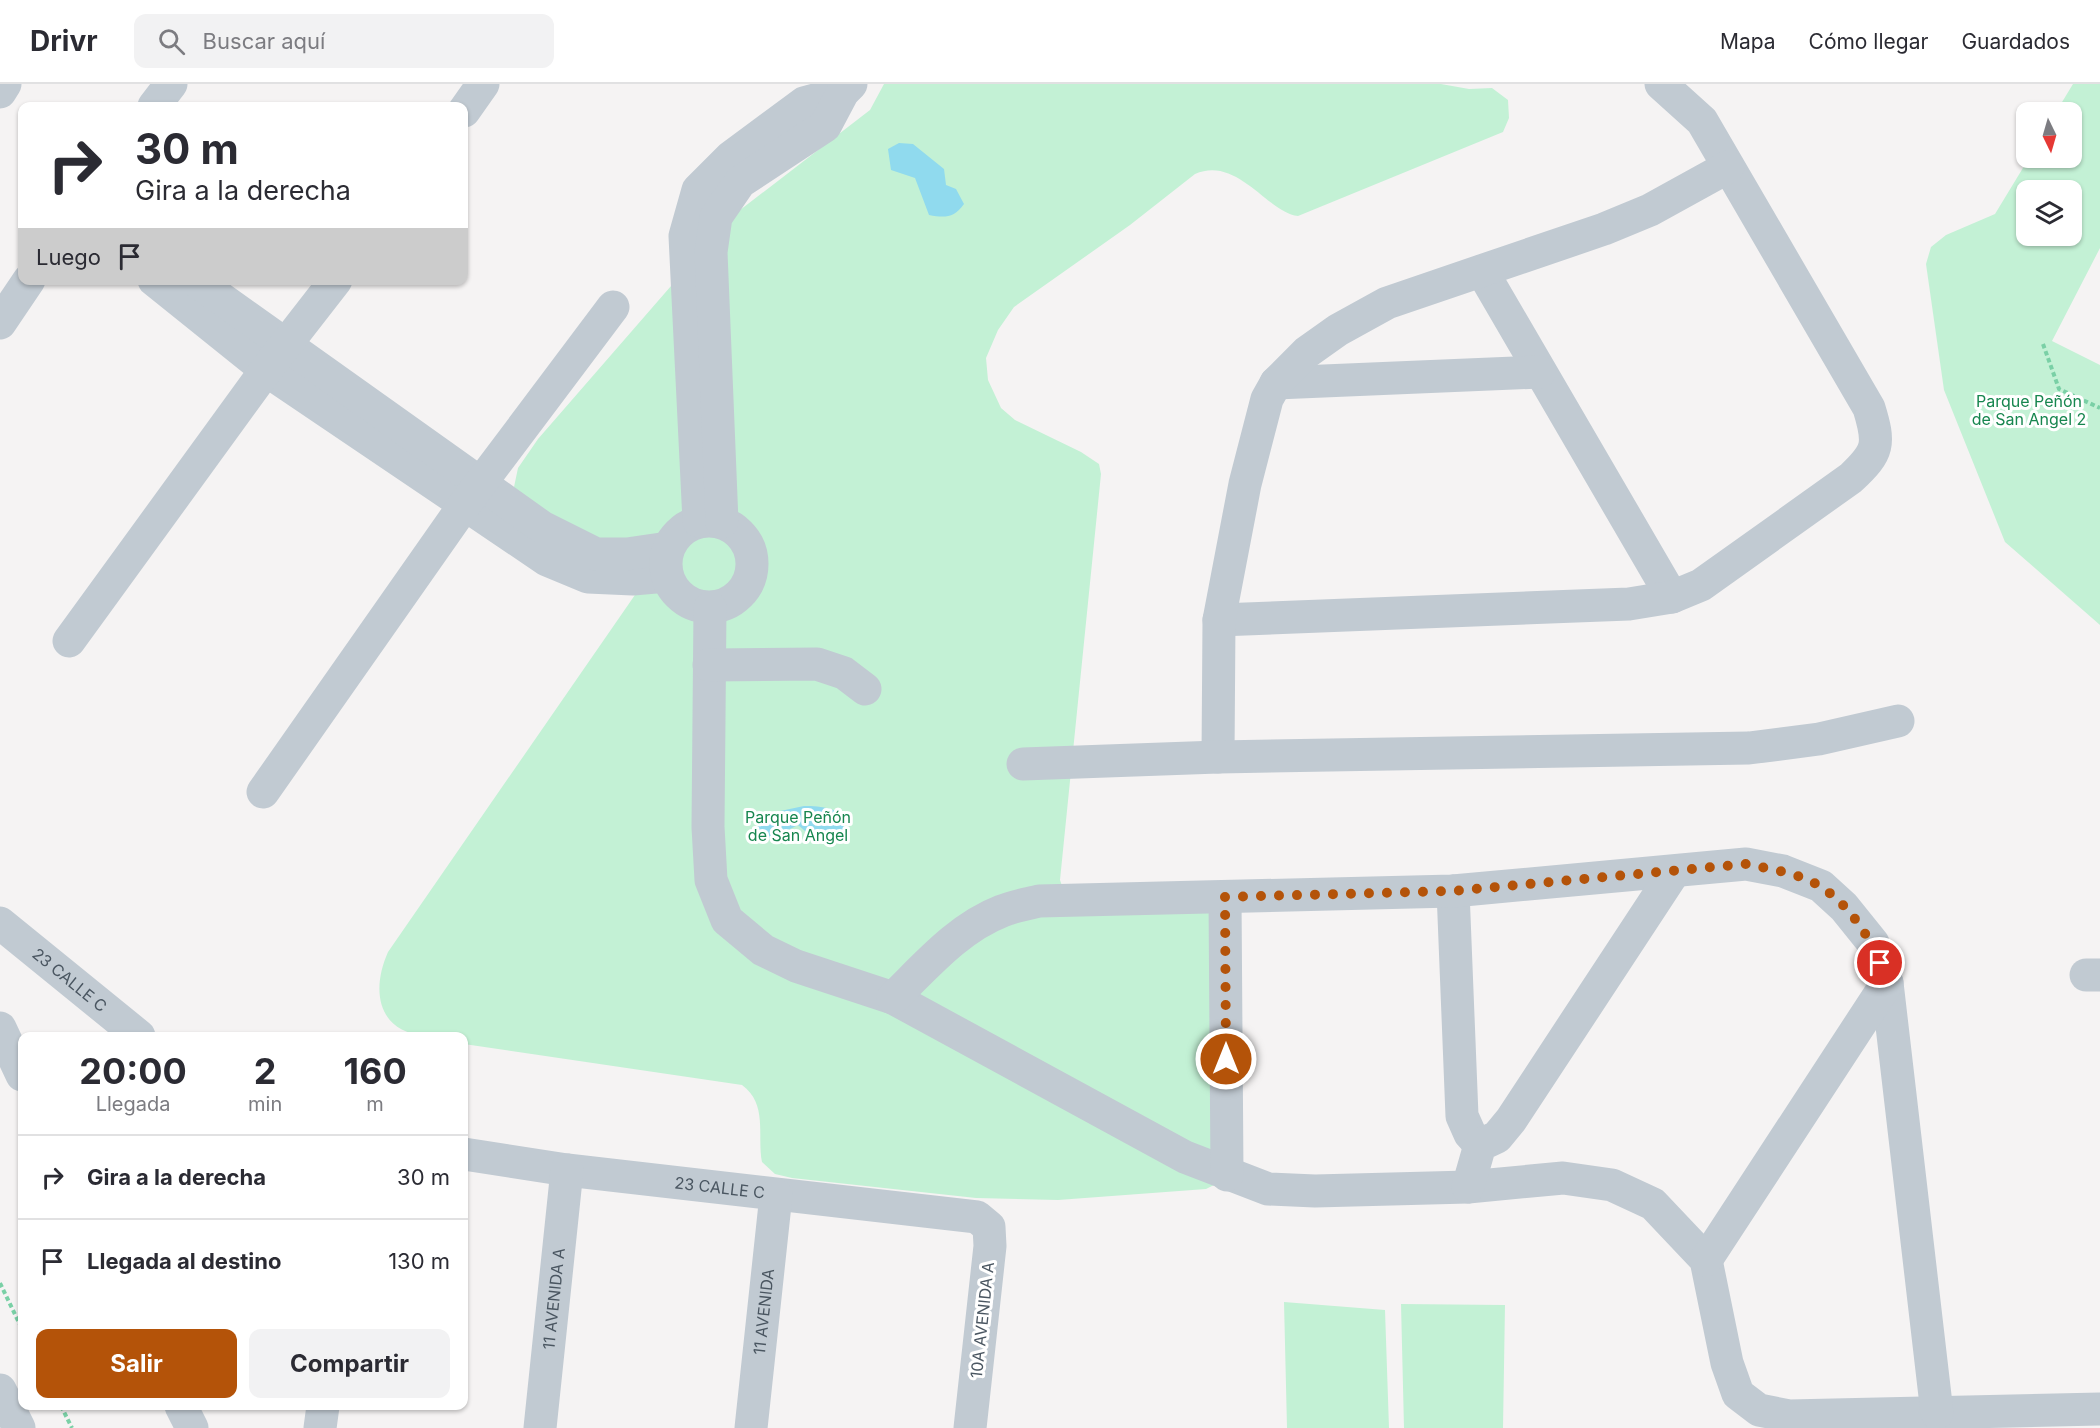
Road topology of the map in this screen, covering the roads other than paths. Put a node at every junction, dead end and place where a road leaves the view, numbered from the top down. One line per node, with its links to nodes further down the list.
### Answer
1 (5, 84): 7 (street)
2 (171, 84): 8 (street)
3 (483, 84): 9 (street)
4 (801, 84): 6 (street)
5 (1661, 84): 10 (street)
6 (847, 88): 22 (street)
7 (0, 92)
8 (157, 102)
9 (468, 105)
10 (1728, 167): 11 (street); 24 (street)
11 (1482, 271): 19 (street); 20 (street)
12 (26, 285): 17 (street)
13 (162, 285): 18 (street)
14 (200, 285): 18 (street)
15 (332, 285): 18 (street)
16 (613, 307): 21 (street)
17 (0, 323)
18 (276, 359): 21 (street); 27 (street)
19 (1539, 372): 20 (street); 24 (street)
20 (1276, 382): 26 (street)
21 (474, 494): 23 (street); 33 (street)
22 (710, 522): 23 (street); 25 (street)
23 (667, 562): 25 (street)
24 (1672, 597): 26 (street)
25 (710, 608): 28 (street)
26 (1219, 620): 31 (street)
27 (69, 641)
28 (709, 665): 29 (street); 39 (street)
29 (865, 689)
30 (1898, 721): 31 (street)
31 (1218, 757): 32 (street)
32 (1023, 764)
33 (263, 792)
34 (1674, 872): 35 (street); 38 (street); 43 (street)
35 (1453, 891): 36 (street); 43 (street)
36 (1225, 897): 39 (street); 46 (street)
37 (0, 923): 41 (street, 23 CALLE C)
38 (1887, 983): 50 (street); 54 (street)
39 (893, 998): 46 (street)
40 (0, 1028): 42 (street)
41 (134, 1032)
42 (18, 1066)
43 (1480, 1145): 47 (street)
44 (468, 1155): 45 (street, 23 CALLE C)
45 (567, 1170): 48 (street, 23 CALLE C); 59 (street, 11 AVENIDA A)
46 (1227, 1175): 47 (street)
47 (1467, 1187): 50 (street)
48 (776, 1195): 49 (street, 23 CALLE C); 60 (street, 11 AVENIDA)
49 (977, 1217): 61 (street, 10A AVENIDA A)
50 (1706, 1260): 54 (street)
51 (0, 1390): 56 (street)
52 (183, 1410): 57 (street)
53 (322, 1410): 58 (street)
54 (1937, 1413): 55 (street)
55 (2098, 1416)
56 (19, 1428)
57 (192, 1428)
58 (320, 1428)
59 (540, 1428)
60 (751, 1428)
61 (970, 1428)

